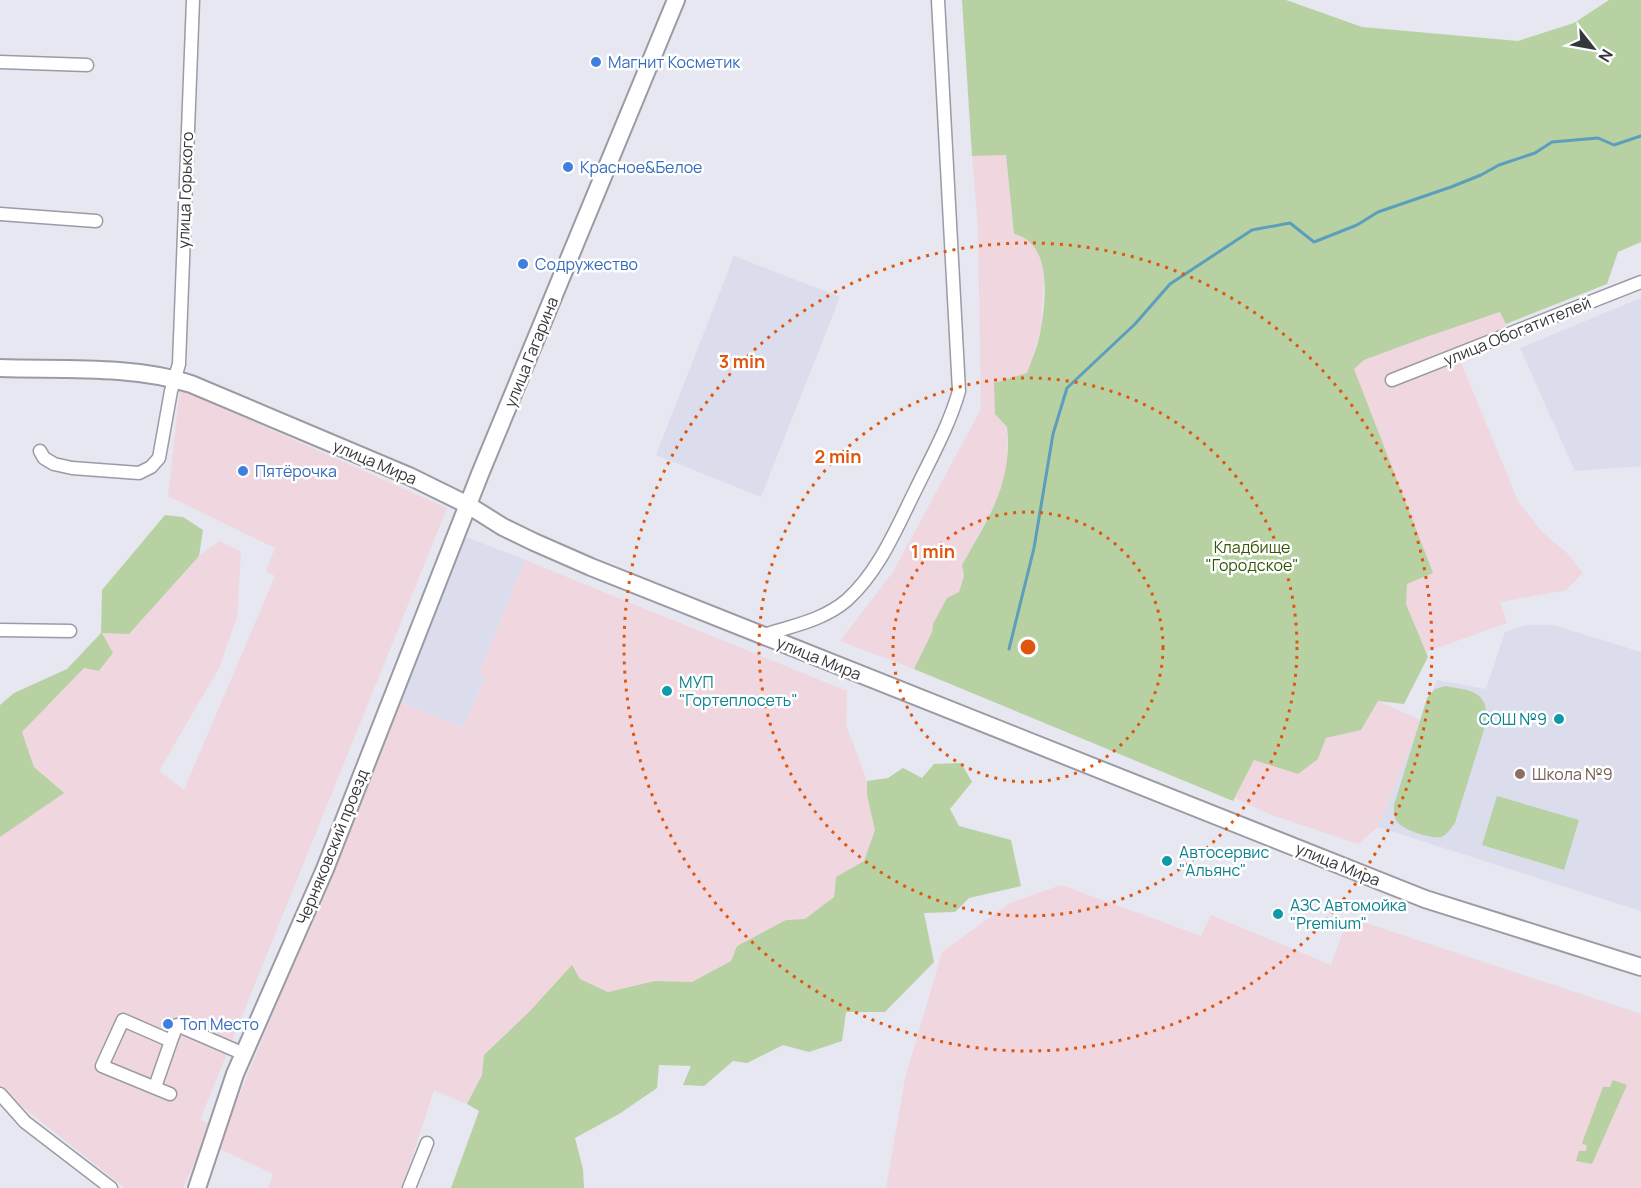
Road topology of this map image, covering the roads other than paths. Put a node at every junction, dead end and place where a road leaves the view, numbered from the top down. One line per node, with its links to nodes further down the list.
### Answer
1 (193, 0): 10 (street, улица Горького)
2 (676, 0): 13 (main road, улица Гагарина)
3 (938, 0): 16 (street)
4 (0, 62): 5 (street)
5 (87, 65)
6 (0, 213): 7 (street)
7 (96, 221)
8 (1641, 282): 11 (street, улица Обогатителей)
9 (0, 368): 10 (main road, улица Мира)
10 (175, 379): 12 (street, улица Горького); 13 (main road, улица Мира)
11 (1392, 380)
12 (40, 451)
13 (468, 505): 16 (main road, улица Мира); 19 (main road, Черняковский проезд)
14 (0, 630): 15 (street)
15 (70, 632)
16 (764, 635): 17 (main road, улица Мира)
17 (1641, 967)
18 (171, 1041): 19 (street); 20 (street); 20 (street)
19 (244, 1054): 25 (main road, Черняковский проезд)
20 (155, 1087): 22 (street)
21 (0, 1094): 24 (street)
22 (170, 1094)
23 (427, 1143): 26 (street)
24 (111, 1188)
25 (197, 1188)
26 (409, 1188)

